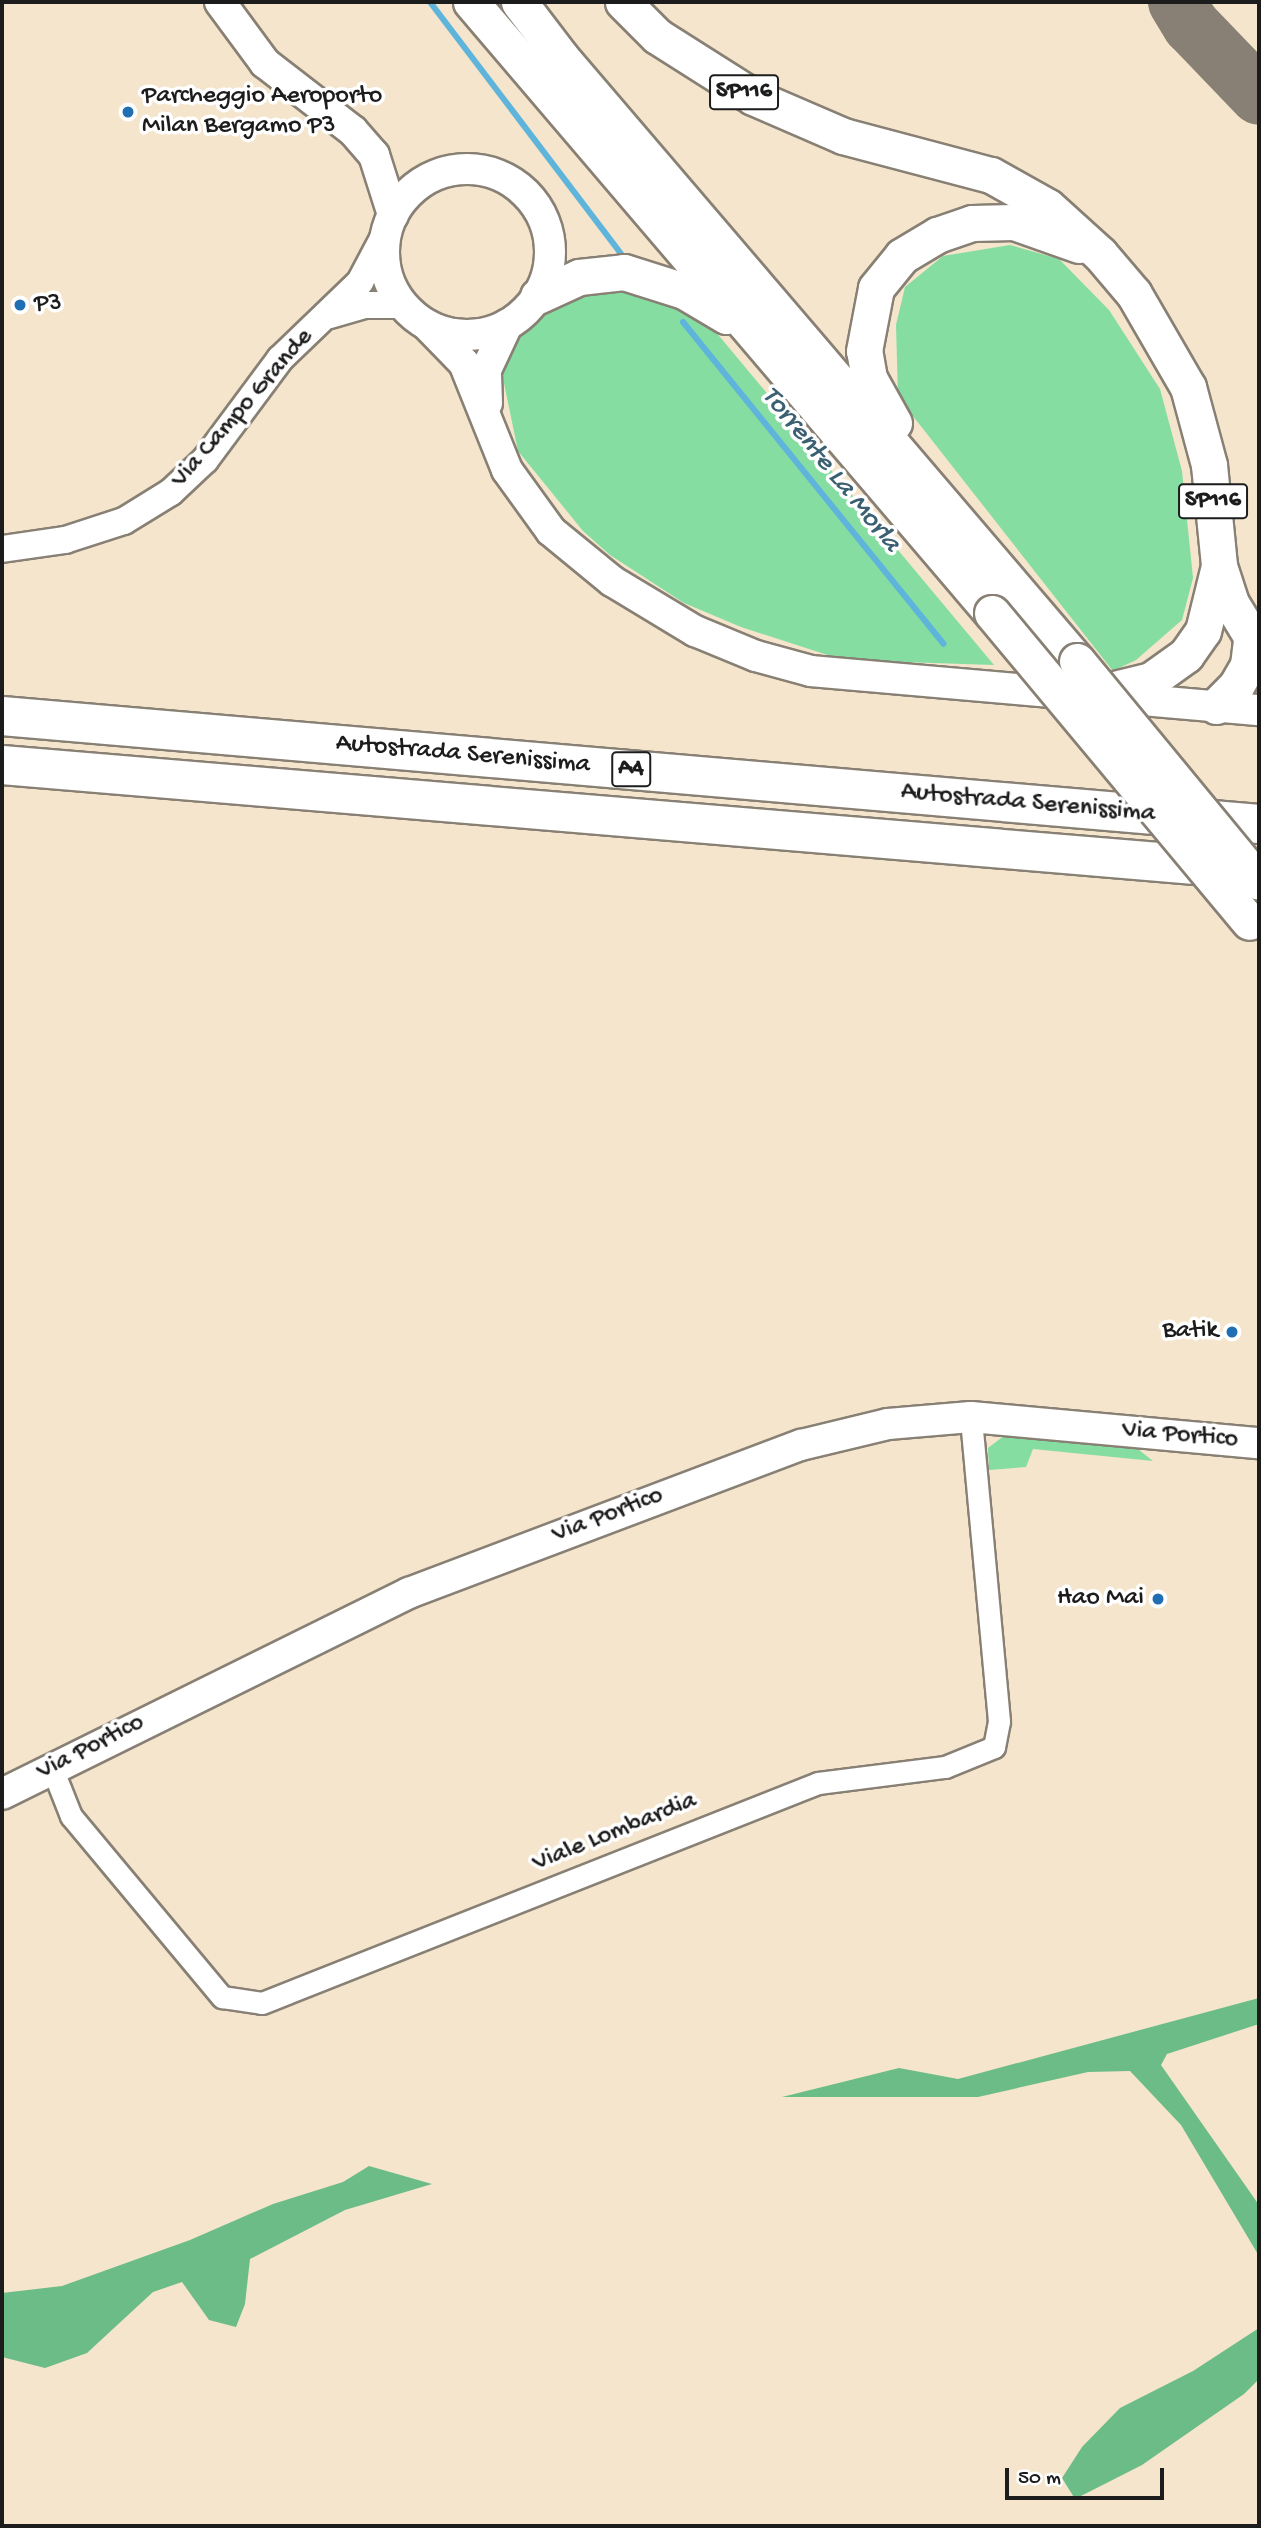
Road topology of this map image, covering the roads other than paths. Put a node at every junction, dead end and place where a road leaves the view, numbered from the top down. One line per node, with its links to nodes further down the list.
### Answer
1 (220, 2): 5 (main road)
2 (471, 2): 12 (highway)
3 (519, 2): 14 (highway)
4 (624, 2): 6 (highway, SP116)
5 (390, 223): 7 (main road); 8 (main road); 9 (street, Via Campo Grande)
6 (1100, 254): 14 (highway); 16 (highway, SP116)
7 (538, 296): 11 (main road); 12 (highway)
8 (403, 304): 9 (street, Via Campo Grande); 10 (main road)
9 (325, 317): 15 (street, Via Campo Grande)
10 (427, 325): 11 (main road); 13 (main road, SP116)
11 (507, 325): 13 (main road, SP116)
12 (750, 330): 26 (highway, bridge)
13 (488, 414): 18 (main road, SP116)
14 (958, 524): 25 (highway, bridge)
15 (2, 549)
16 (1219, 566): 17 (highway, SP116); 18 (highway, SP116)
17 (1255, 644): 19 (highway, SP116)
18 (1090, 695): 19 (main road, SP116)
19 (1216, 706): 20 (main road, SP116)
20 (1259, 710)
21 (2, 716): 23 (highway, Autostrada Serenissima / A4)
22 (2, 765): 24 (highway, Autostrada Serenissima / A4)
23 (1259, 824)
24 (1259, 870)
25 (1259, 882)
26 (1254, 928)
27 (971, 1417): 28 (main road, Via Portico); 29 (main road, Via Portico); 29 (street, Viale Lombardia)
28 (1259, 1443)
29 (52, 1768): 30 (main road, Via Portico)
30 (2, 1794)

